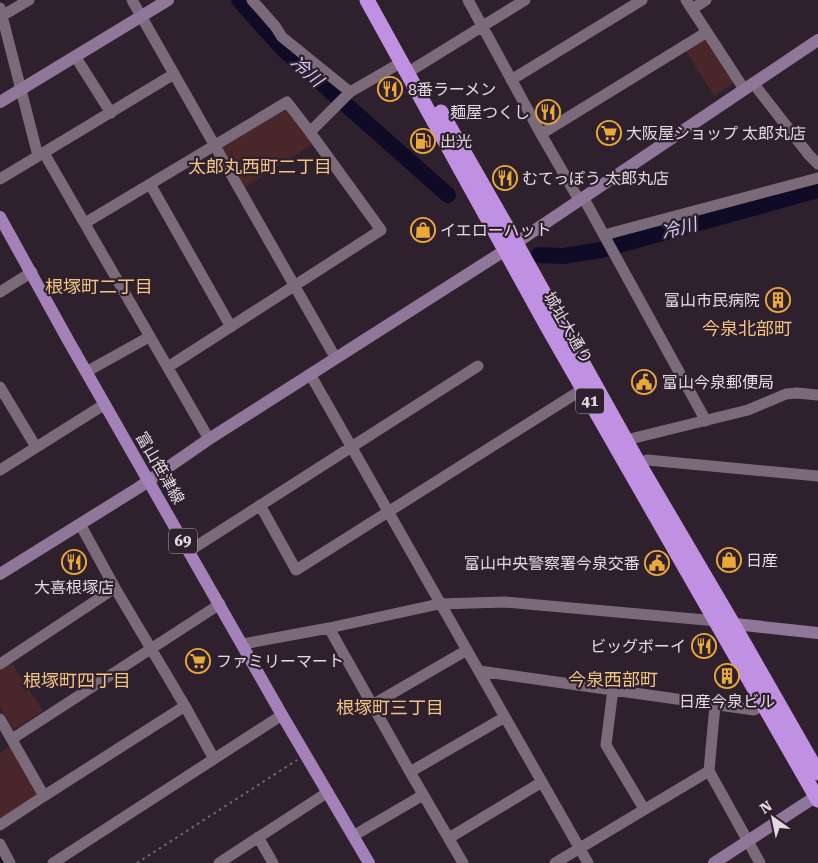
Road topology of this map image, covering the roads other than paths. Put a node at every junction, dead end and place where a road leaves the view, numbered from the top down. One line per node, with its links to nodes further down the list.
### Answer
1 (29, 0): 12 (street)
2 (132, 0): 13 (street)
3 (168, 0): 13 (street)
4 (252, 0): 23 (street)
5 (367, 0): 18 (highway, 城址大通り / 41)
6 (378, 0): 18 (highway, 城址大通り / 41)
7 (468, 0): 14 (street)
8 (525, 0): 14 (street)
9 (642, 0): 20 (street)
10 (706, 0): 11 (street)
11 (689, 4): 15 (street)
12 (1, 14): 22 (street)
13 (142, 16): 17 (street); 19 (street)
14 (482, 26): 18 (street); 20 (street)
15 (707, 32): 21 (street); 27 (street)
16 (818, 40): 21 (street)
17 (75, 56): 22 (street); 25 (street)
18 (409, 65): 23 (street); 39 (highway, 城址大通り / 41)
19 (174, 74): 25 (street); 28 (street)
20 (512, 80): 27 (street)
21 (749, 86): 29 (street); 35 (street)
22 (20, 89): 24 (street); 30 (street)
23 (350, 92): 26 (street)
24 (0, 102)
25 (110, 113): 30 (street)
26 (310, 132): 28 (street); 41 (street)
27 (541, 134): 35 (street)
28 (215, 145): 34 (street); 41 (street)
29 (814, 152): 31 (street)
30 (41, 154): 33 (street); 37 (street)
31 (818, 164)
32 (818, 178): 38 (street)
33 (0, 179)
34 (150, 184): 37 (street); 43 (street)
35 (581, 199): 38 (street); 39 (street)
36 (0, 217): 40 (main road, 富山笹津線 / 69)
37 (85, 223): 44 (street)
38 (604, 235): 54 (street)
39 (510, 247): 45 (street); 51 (highway, 城址大通り / 41); 56 (highway, 城址大通り / 41)
40 (32, 272): 42 (street); 48 (main road, 富山笹津線 / 69)
41 (296, 286): 43 (street); 45 (street)
42 (0, 292)
43 (231, 327): 47 (street)
44 (149, 337): 47 (street); 48 (street)
45 (335, 357): 49 (street)
46 (478, 366): 58 (street)
47 (168, 368): 55 (street)
48 (86, 372): 53 (main road, 富山笹津線 / 69)
49 (310, 374): 55 (street); 58 (street)
50 (0, 387): 57 (street)
51 (583, 389): 64 (street); 71 (highway, 城址大通り / 41)
52 (818, 395): 54 (street)
53 (105, 404): 57 (street); 62 (main road, 富山笹津線 / 69)
54 (706, 420): 56 (street)
55 (209, 438): 62 (street)
56 (626, 440): 59 (highway, 城址大通り / 41)
57 (36, 447): 60 (street)
58 (351, 447): 63 (street); 64 (street)
59 (639, 464): 61 (street); 72 (highway, 城址大通り / 41)
60 (0, 470)
61 (818, 476)
62 (148, 481): 65 (street); 66 (main road, 富山笹津線 / 69)
63 (260, 505): 64 (street); 66 (street)
64 (388, 512): 70 (street)
65 (80, 524): 67 (street); 68 (street)
66 (189, 551): 69 (main road, 富山笹津線 / 69)
67 (0, 574)
68 (115, 588): 76 (street); 78 (street)
69 (220, 604): 75 (main road, 富山笹津線 / 69); 76 (street)
70 (440, 604): 71 (street); 73 (street); 77 (street)
71 (717, 621): 72 (street); 83 (highway, 城址大通り / 41)
72 (733, 624): 74 (street); 92 (highway, 城址大通り / 41)
73 (329, 628): 75 (street); 81 (street)
74 (818, 633)
75 (243, 644): 85 (main road, 富山笹津線 / 69)
76 (151, 648): 84 (street); 88 (street)
77 (467, 650): 79 (street); 81 (street)
78 (0, 664)
79 (479, 671): 80 (street); 86 (street)
80 (613, 689): 82 (street); 98 (street)
81 (372, 705): 90 (street)
82 (715, 705): 83 (street); 91 (street)
83 (763, 705): 97 (highway, 城址大通り / 41)
84 (185, 706): 89 (street); 96 (street)
85 (282, 714): 89 (street); 94 (main road, 富山笹津線 / 69)
86 (505, 717): 90 (street); 93 (street)
87 (0, 719): 88 (street)
88 (12, 739): 96 (street)
89 (214, 759): 107 (street)
90 (410, 772): 95 (street)
91 (709, 772): 98 (street); 103 (street)
92 (818, 773)
93 (542, 782): 102 (street); 105 (street)
94 (328, 792): 100 (main road, 富山笹津線 / 69); 101 (street)
95 (423, 795): 100 (street); 102 (street)
96 (44, 796): 99 (street)
97 (817, 797): 103 (street)
98 (644, 809): 105 (street)
99 (0, 825)
100 (353, 836): 110 (main road, 富山笹津線 / 69)
101 (258, 837): 108 (street); 109 (street)
102 (448, 838): 111 (street)
103 (748, 841): 114 (street); 115 (street)
104 (0, 844): 106 (street)
105 (579, 848): 112 (street); 113 (street)
106 (10, 863)
107 (53, 863)
108 (219, 863)
109 (273, 863)
110 (369, 863)
111 (463, 863)
112 (555, 863)
113 (588, 863)
114 (714, 863)
115 (760, 863)

